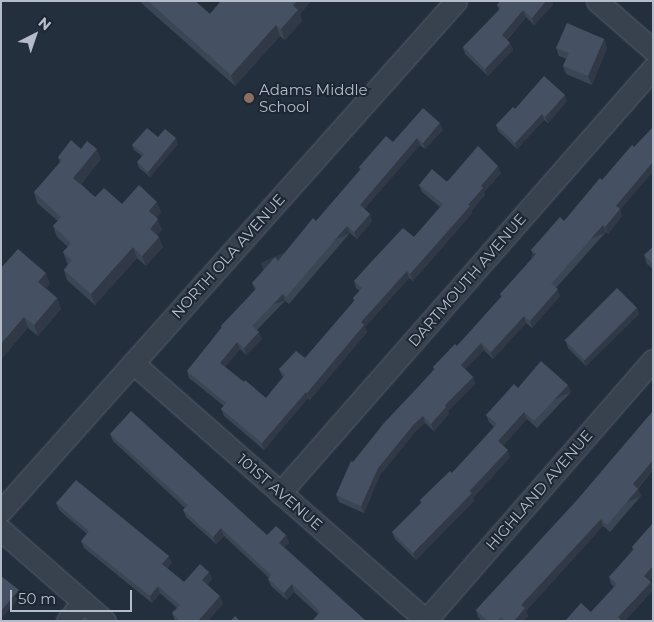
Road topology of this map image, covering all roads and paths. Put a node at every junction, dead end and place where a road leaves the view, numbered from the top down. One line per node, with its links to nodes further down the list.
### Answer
1 (456, 1): 6 (street, NORTH OLA AVENUE)
2 (597, 1): 3 (street)
3 (653, 50)
4 (653, 68): 7 (street, DARTMOUTH AVENUE)
5 (653, 360): 11 (street, HIGHLAND AVENUE)
6 (133, 363): 7 (street, 101ST AVENUE); 8 (street, NORTH OLA AVENUE)
7 (280, 492): 11 (street, 101ST AVENUE)
8 (1, 511)
9 (1, 530): 10 (street)
10 (83, 602): 12 (street); 13 (street)
11 (426, 620)
12 (67, 621)
13 (105, 621)

